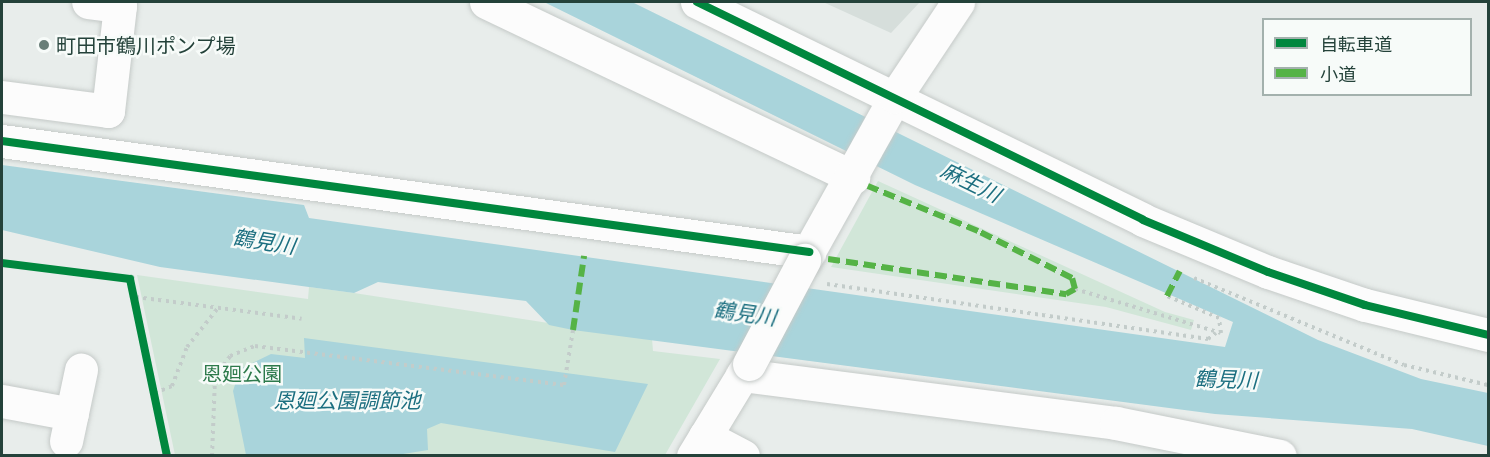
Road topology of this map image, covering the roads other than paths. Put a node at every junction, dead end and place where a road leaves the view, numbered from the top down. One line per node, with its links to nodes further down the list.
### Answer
1 (88, 2): 5 (street)
2 (486, 2): 8 (street)
3 (697, 2): 6 (street)
4 (958, 2): 6 (street)
5 (2, 97)
6 (893, 103): 8 (street); 10 (street)
7 (2, 141): 9 (street)
8 (855, 172): 9 (street)
9 (810, 265): 11 (street, bridge)
10 (1488, 335)
11 (745, 369): 14 (street); 16 (street)
12 (81, 370): 13 (street)
13 (2, 401)
14 (699, 446): 15 (street)
15 (743, 456)
16 (1280, 456)

